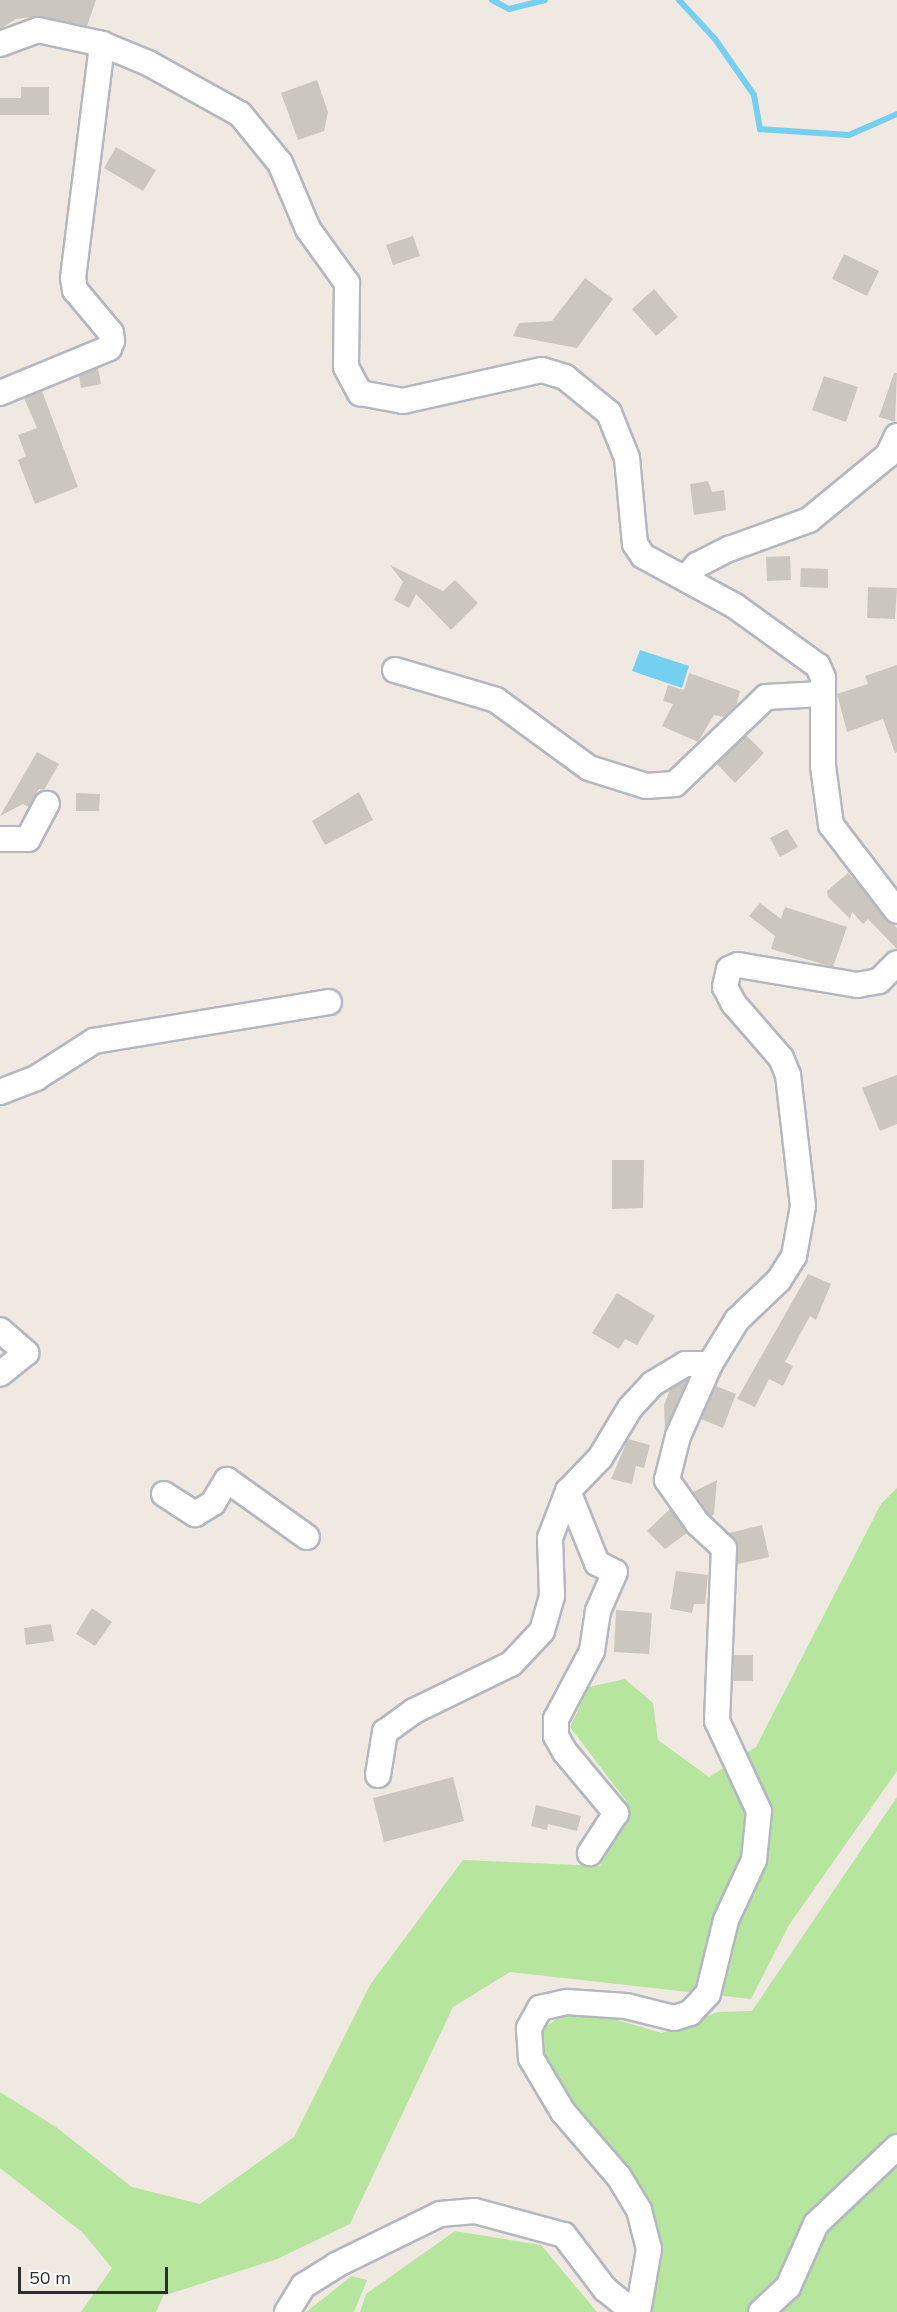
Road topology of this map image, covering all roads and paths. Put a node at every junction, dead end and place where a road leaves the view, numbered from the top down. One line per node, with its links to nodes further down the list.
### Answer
1 (102, 44): 2 (street); 3 (street); 5 (street)
2 (0, 45)
3 (0, 393)
4 (897, 436): 5 (street)
5 (685, 578): 7 (street)
6 (395, 669): 7 (street)
7 (822, 694): 10 (street)
8 (47, 804): 9 (street)
9 (0, 839)
10 (897, 911)
11 (897, 963): 15 (street)
12 (329, 1002): 13 (street)
13 (0, 1092)
14 (0, 1330): 16 (street)
15 (710, 1365): 17 (street); 25 (street)
16 (0, 1374)
17 (568, 1491): 20 (street); 21 (street)
18 (164, 1494): 19 (street)
19 (307, 1537)
20 (378, 1775)
21 (590, 1853)
22 (897, 2147): 26 (street)
23 (287, 2312): 24 (street)
24 (633, 2312)
25 (638, 2312)
26 (761, 2312)

